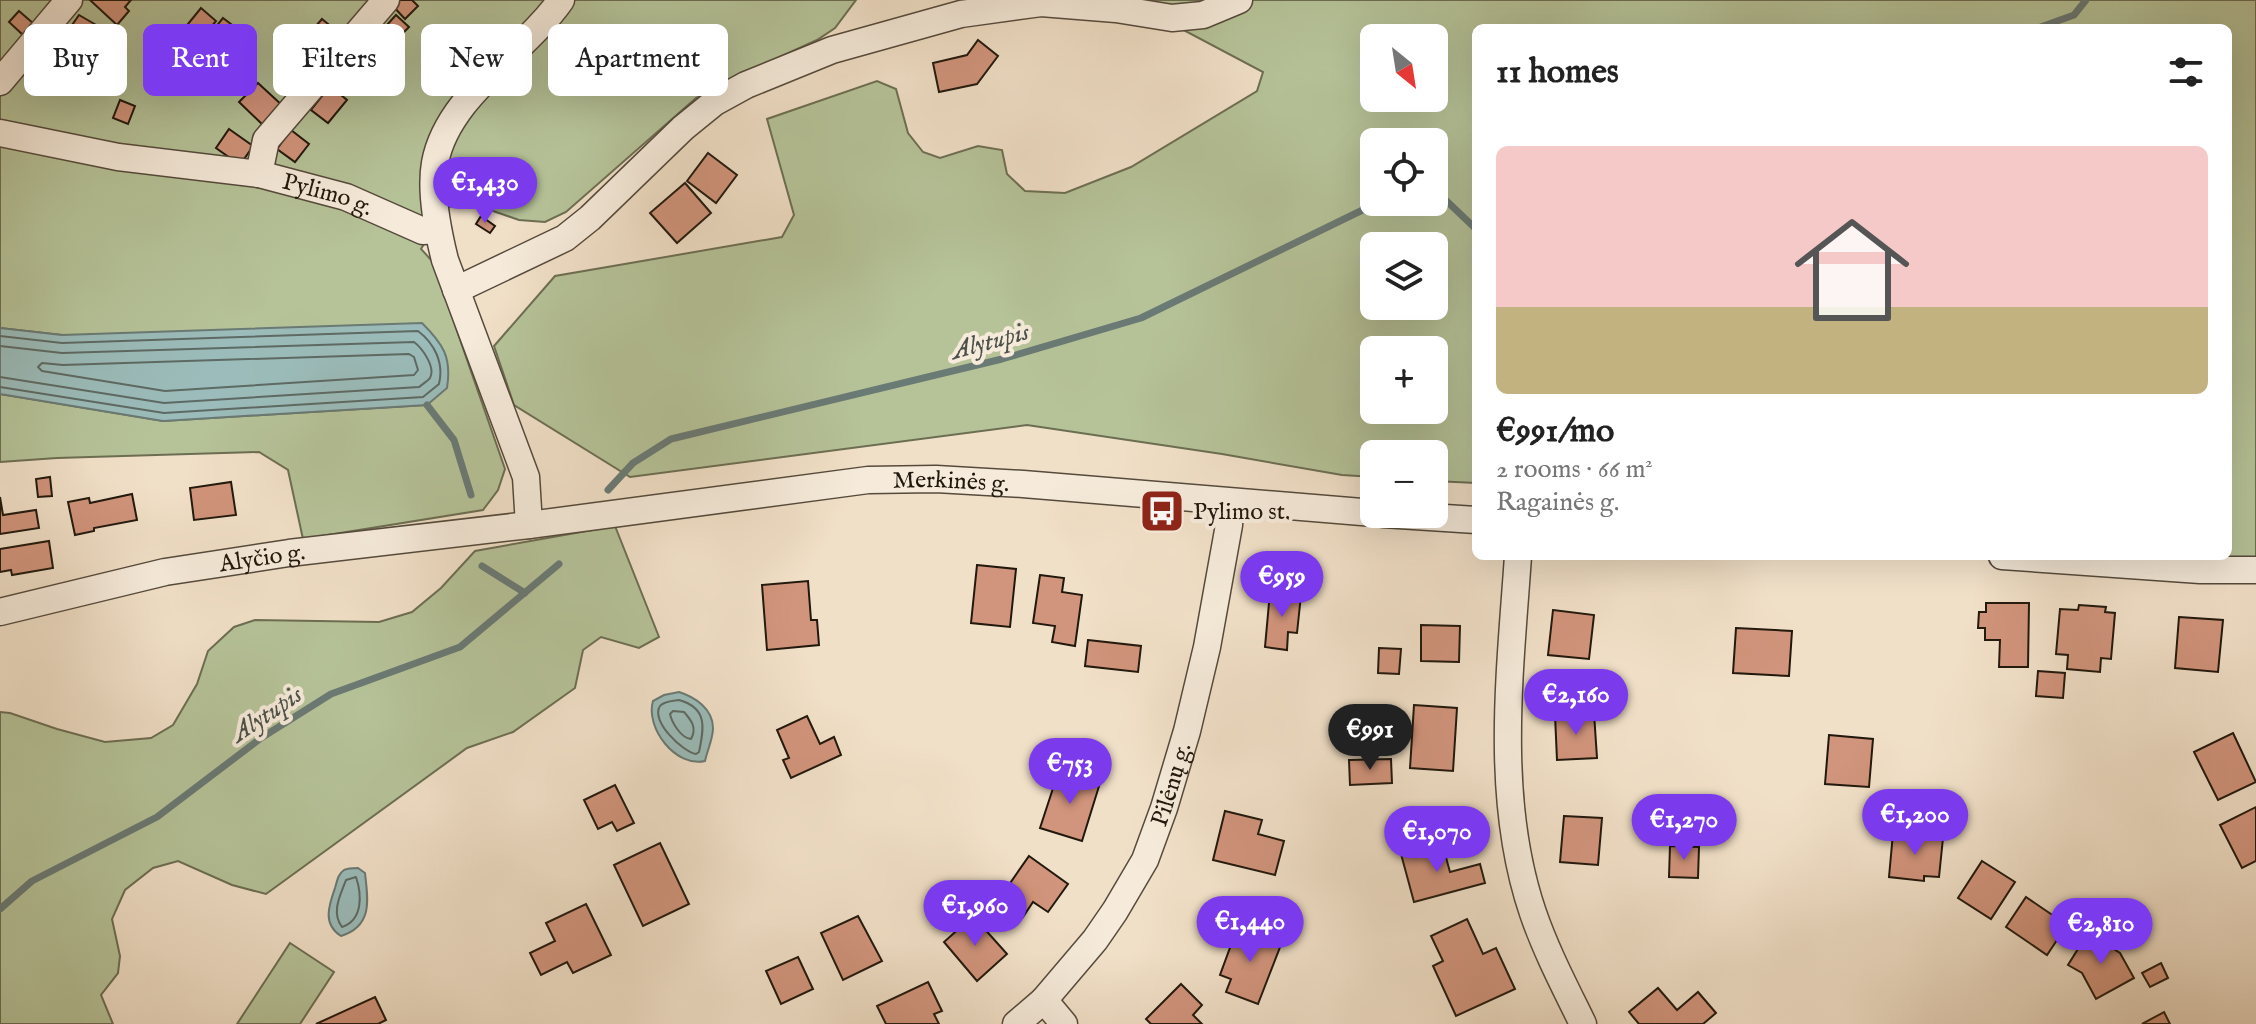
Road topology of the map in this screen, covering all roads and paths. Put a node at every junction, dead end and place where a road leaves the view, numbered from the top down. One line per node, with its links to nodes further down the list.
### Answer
1 (69, 0): 5 (street)
2 (386, 0): 7 (street)
3 (561, 0): 8 (street)
4 (1239, 0): 9 (street)
5 (0, 82)
6 (0, 133): 7 (street, Pylimo g.)
7 (259, 174): 8 (street, Pylimo g.)
8 (438, 230): 9 (street)
9 (456, 290): 14 (street)
10 (1230, 502): 11 (street, Merkinės g.); 14 (street, Merkinės g.); 19 (street, Pilėnų g.)
11 (1360, 512)
12 (1448, 518): 13 (street)
13 (1472, 520)
14 (529, 525): 18 (street, Alyčio g.)
15 (1518, 560): 22 (street)
16 (2059, 560): 17 (street)
17 (2256, 570)
18 (0, 612)
19 (1044, 1000): 20 (street, Pilėnų g.); 21 (street)
20 (1016, 1024)
21 (1064, 1024)
22 (1583, 1024)

